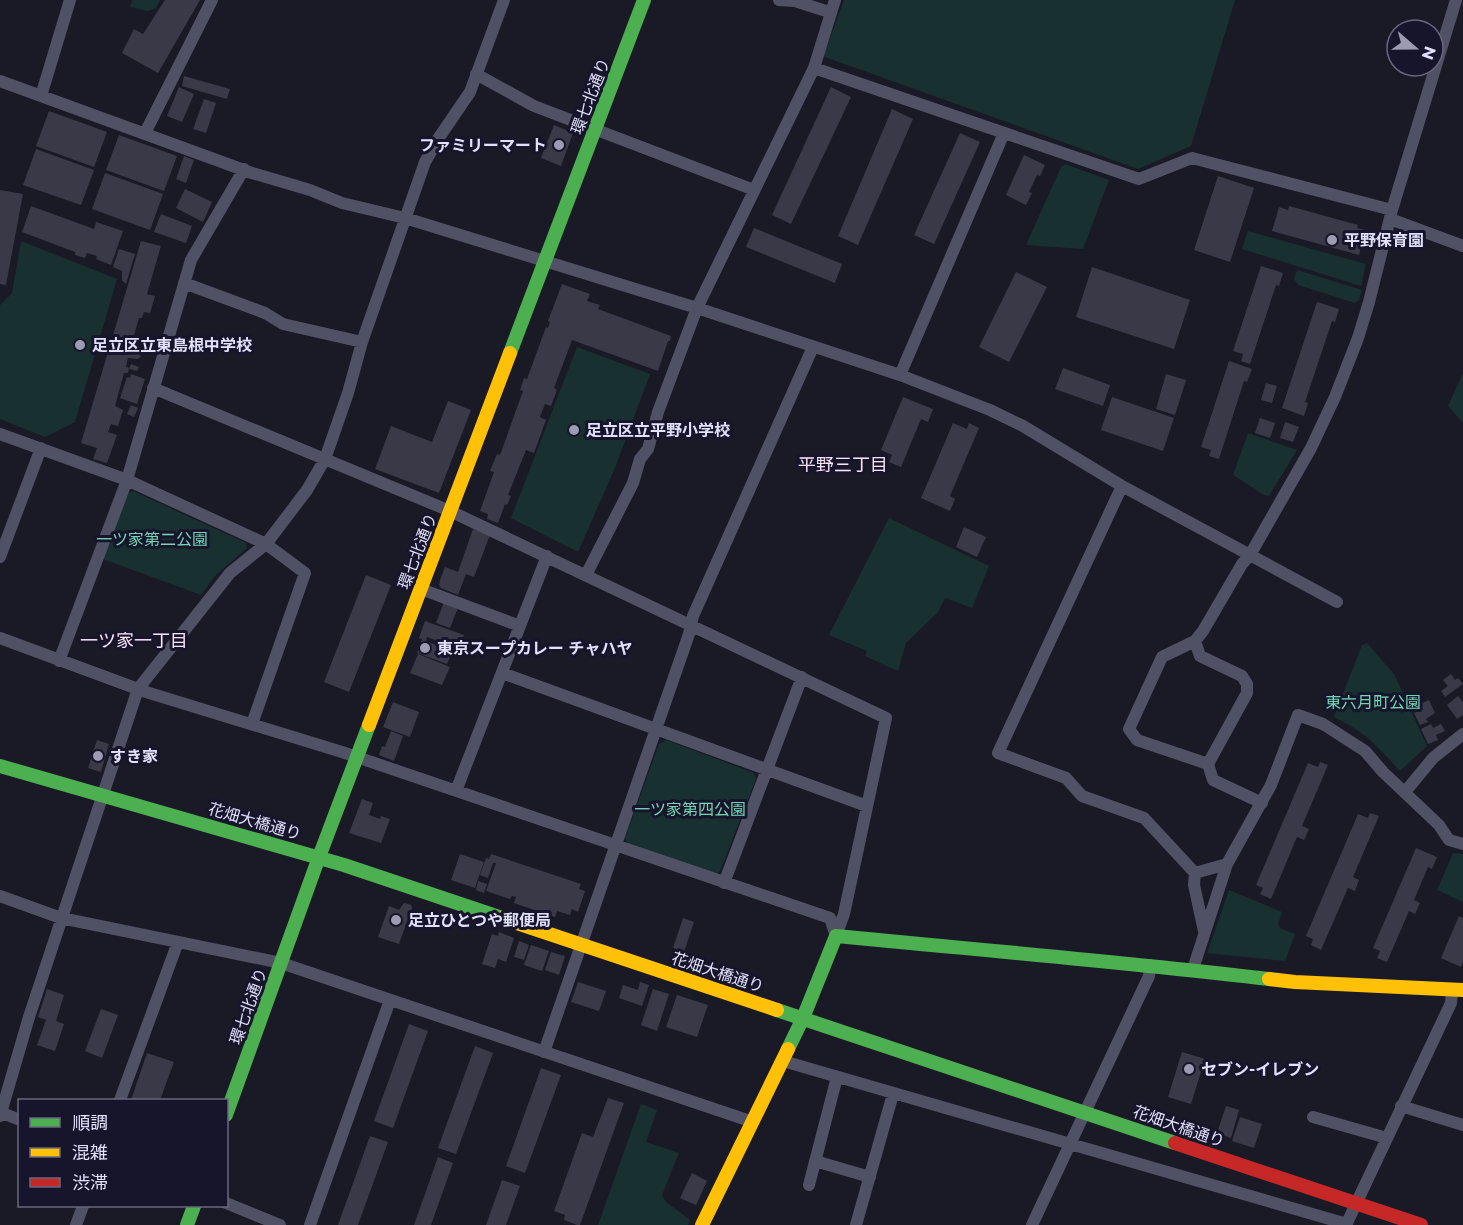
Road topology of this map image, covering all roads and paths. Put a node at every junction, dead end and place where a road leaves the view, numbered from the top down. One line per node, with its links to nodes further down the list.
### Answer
1 (70, 0): 11 (street)
2 (212, 0): 13 (street)
3 (504, 0): 9 (street)
4 (644, 0): 12 (street, 環七北通り)
5 (779, 0): 7 (street)
6 (1456, 0): 17 (street)
7 (832, 6): 8 (street)
8 (813, 68): 14 (street); 16 (street)
9 (476, 74): 12 (street); 18 (street)
10 (0, 81): 11 (street)
11 (41, 96): 13 (street)
12 (595, 130): 16 (street); 20 (street, 環七北通り)
13 (145, 133): 15 (street)
14 (1004, 133): 17 (street); 25 (street)
15 (244, 169): 18 (street); 21 (street)
16 (754, 190): 22 (street)
17 (1391, 215): 19 (street); 34 (street)
18 (405, 218): 20 (street); 23 (street)
19 (1463, 246)
20 (545, 261): 22 (street); 32 (street, 環七北通り)
21 (184, 283): 23 (street); 26 (street)
22 (698, 308): 24 (street); 37 (street)
23 (362, 342): 29 (street)
24 (813, 347): 25 (street); 40 (street)
25 (900, 375): 31 (street)
26 (153, 388): 29 (street); 30 (street)
27 (0, 434): 28 (street)
28 (41, 448): 30 (street); 36 (street)
29 (325, 459): 32 (street); 33 (street)
30 (126, 480): 33 (street); 44 (street)
31 (1122, 486): 34 (street); 64 (street)
32 (450, 511): 35 (street); 38 (street, 環七北通り)
33 (266, 544): 47 (street); 48 (street)
34 (1250, 555): 39 (street); 43 (street)
35 (547, 556): 37 (street); 41 (street)
36 (0, 557)
37 (586, 575): 40 (street)
38 (421, 589): 41 (street); 51 (street, 環七北通り)
39 (1337, 602)
40 (690, 625): 46 (street); 49 (street)
41 (520, 626): 45 (street)
42 (0, 638): 44 (street)
43 (1195, 641): 52 (street); 52 (street)
44 (59, 661): 47 (street)
45 (502, 673): 49 (street); 55 (street)
46 (802, 677): 54 (street); 59 (street)
47 (138, 689): 48 (street); 57 (street)
48 (252, 724): 51 (street)
49 (656, 730): 54 (street); 61 (street)
50 (1463, 734): 56 (street)
51 (357, 757): 55 (street); 62 (street, 環七北通り)
52 (1208, 764): 58 (street)
53 (0, 766): 57 (street, 花畑大橋通り)
54 (767, 770): 59 (street); 65 (street)
55 (456, 791): 61 (street)
56 (1405, 792): 58 (street); 60 (street)
57 (102, 795): 62 (street, 花畑大橋通り); 67 (street)
58 (1262, 803): 63 (street)
59 (867, 806): 69 (street)
60 (1463, 844)
61 (615, 845): 65 (street); 71 (street)
62 (319, 857): 71 (street, 花畑大橋通り); 72 (street, 環七北通り)
63 (1227, 864): 64 (street); 68 (street)
64 (1195, 873): 68 (street)
65 (724, 883): 69 (street)
66 (0, 896): 67 (street)
67 (61, 918): 70 (street); 86 (street)
68 (1204, 931): 74 (street)
69 (836, 936): 73 (street); 77 (street)
70 (177, 942): 72 (street); 82 (street)
71 (582, 944): 77 (street, 花畑大橋通り); 78 (street)
72 (281, 963): 76 (street); 84 (street, 環七北通り)
73 (1150, 965): 74 (street); 85 (street)
74 (1193, 969): 75 (street)
75 (1458, 990): 83 (street)
76 (390, 1000): 78 (street); 104 (street)
77 (803, 1018): 79 (street); 85 (street, 花畑大橋通り)
78 (544, 1052): 89 (street)
79 (783, 1061): 80 (street); 89 (street)
80 (837, 1077): 81 (street); 93 (street)
81 (893, 1094): 92 (street); 94 (street)
82 (121, 1099)
83 (1401, 1106): 90 (street); 91 (street)
84 (228, 1109)
85 (1086, 1112): 92 (street); 96 (street, 花畑大橋通り)
86 (0, 1114): 88 (street)
87 (1313, 1117): 91 (street)
88 (18, 1119)
89 (753, 1122): 105 (street)
90 (1463, 1125)
91 (1386, 1140): 96 (street)
92 (1070, 1145): 100 (street); 107 (street)
93 (815, 1161): 94 (street); 95 (street)
94 (870, 1177): 106 (street)
95 (809, 1185)
96 (1357, 1203): 100 (street); 108 (street, 花畑大橋通り)
97 (228, 1204): 103 (street)
98 (83, 1207): 101 (street)
99 (194, 1207): 102 (street)
100 (1347, 1224)
101 (76, 1225)
102 (187, 1225)
103 (280, 1225)
104 (310, 1225)
105 (702, 1225)
106 (856, 1225)
107 (1032, 1225)
108 (1421, 1225)

